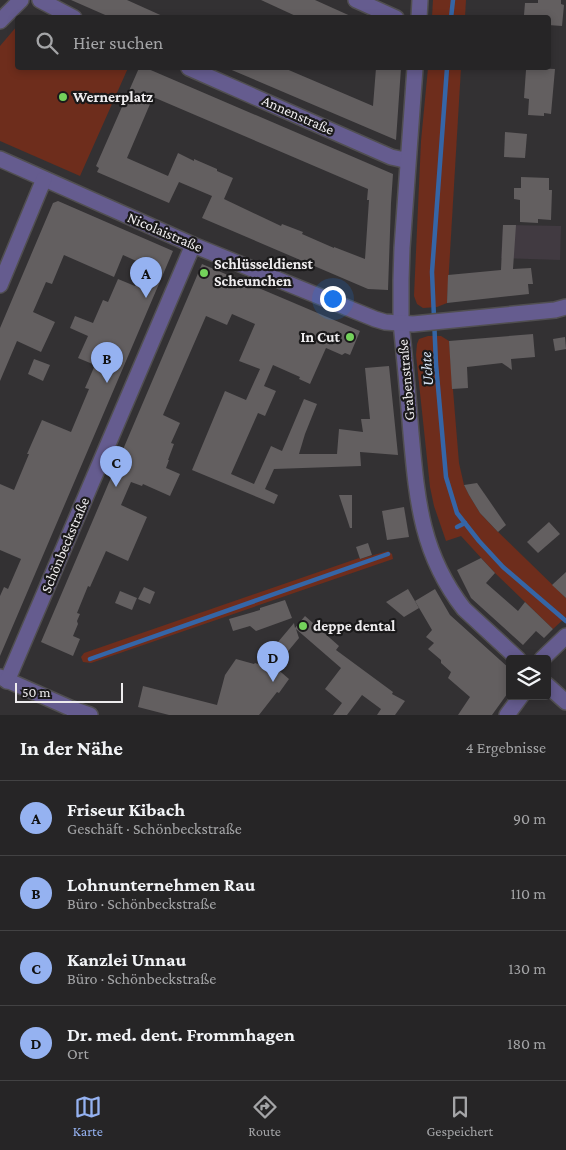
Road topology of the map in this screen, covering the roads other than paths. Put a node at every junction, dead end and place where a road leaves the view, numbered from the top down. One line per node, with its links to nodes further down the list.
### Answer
1 (21, 0): 8 (street)
2 (40, 0): 5 (street)
3 (356, 0): 6 (street)
4 (420, 0): 7 (street)
5 (68, 15)
6 (389, 15)
7 (418, 15)
8 (0, 21)
9 (194, 70): 12 (street, Annenstraße)
10 (415, 70): 12 (street, Grabenstraße)
11 (0, 159): 13 (street, Nicolaistraße)
12 (407, 160): 17 (street, Grabenstraße)
13 (44, 179): 14 (street, Nicolaistraße); 15 (street)
14 (193, 245): 17 (street, Nicolaistraße); 21 (street, Schönbeckstraße)
15 (0, 285)
16 (566, 307): 17 (street, Nicolaistraße)
17 (409, 323): 19 (street, Grabenstraße)
18 (564, 638): 20 (street)
19 (514, 655)
20 (546, 655)
21 (4, 679): 25 (street)
22 (551, 689): 24 (street)
23 (518, 700): 26 (street)
24 (566, 702)
25 (90, 715)
26 (507, 715)

